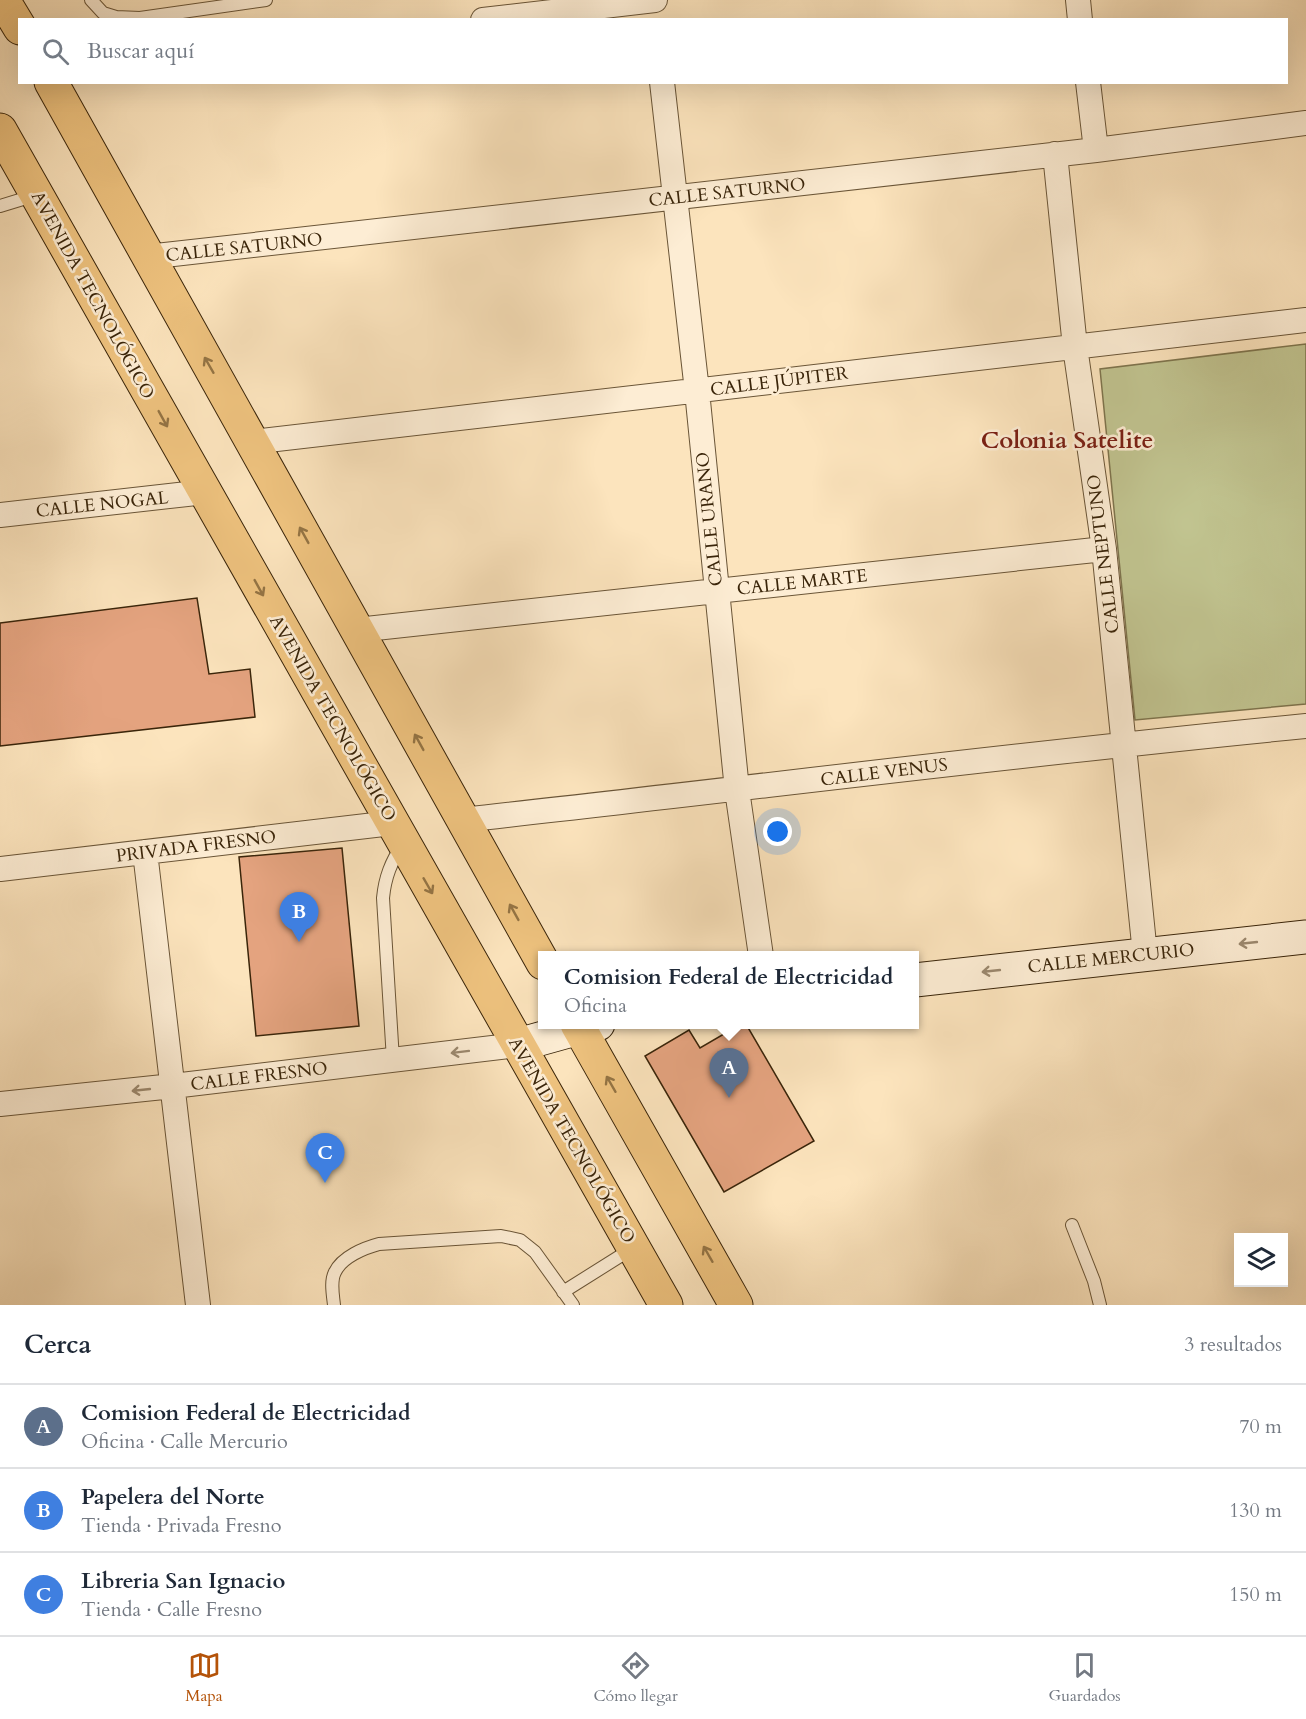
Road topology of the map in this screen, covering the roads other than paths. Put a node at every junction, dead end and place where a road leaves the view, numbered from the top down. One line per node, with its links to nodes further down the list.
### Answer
1 (3, 0): 9 (main road)
2 (92, 0): 3 (lane)
3 (266, 0)
4 (654, 0): 6 (street); 7 (street)
5 (1078, 0): 8 (street)
6 (500, 18)
7 (654, 18)
8 (1080, 18)
9 (18, 25)
10 (52, 84): 20 (main road)
11 (662, 84): 18 (street, CALLE URANO)
12 (1088, 84): 15 (street)
13 (1306, 123): 15 (street, CALLE SATURNO)
14 (0, 130): 17 (main road, AVENIDA TECNOLÓGICO)
15 (1096, 150): 16 (street, CALLE SATURNO)
16 (1055, 154): 18 (street, CALLE SATURNO); 22 (street, CALLE NEPTUNO)
17 (37, 194): 19 (lane); 25 (main road, AVENIDA TECNOLÓGICO, one-way to 25)
18 (675, 198): 20 (street, CALLE SATURNO); 23 (street, CALLE URANO)
19 (0, 206)
20 (147, 258): 24 (main road, one-way to 20)
21 (1306, 320): 22 (street, CALLE JÚPITER)
22 (1075, 347): 23 (street, CALLE JÚPITER); 27 (street, CALLE NEPTUNO)
23 (697, 391): 24 (street, CALLE JÚPITER); 28 (street, CALLE URANO)
24 (252, 442): 29 (main road, one-way to 24)
25 (205, 492): 26 (street, CALLE NOGAL); 34 (main road, AVENIDA TECNOLÓGICO, one-way to 34)
26 (0, 515)
27 (1104, 549): 28 (street, CALLE MARTE); 31 (street, CALLE NEPTUNO)
28 (717, 591): 29 (street, CALLE MARTE); 32 (street, CALLE URANO)
29 (357, 630): 33 (main road, one-way to 29)
30 (1306, 726): 31 (street, CALLE VENUS)
31 (1124, 744): 32 (street, CALLE VENUS); 40 (street, CALLE NEPTUNO)
32 (736, 790): 33 (street, CALLE VENUS); 38 (street, CALLE URANO)
33 (462, 820): 39 (main road, one-way to 33)
34 (398, 833): 35 (street, PRIVADA FRESNO); 44 (main road, AVENIDA TECNOLÓGICO, one-way to 44); 45 (lane)
35 (145, 852): 36 (street, PRIVADA FRESNO); 46 (street)
36 (0, 869)
37 (1306, 937): 40 (main road, CALLE MERCURIO, one-way to 40)
38 (760, 951)
39 (538, 954)
40 (1145, 954): 41 (main road, CALLE MERCURIO, one-way to 41)
41 (919, 980)
42 (574, 1029): 44 (main road)
43 (587, 1029): 55 (main road, one-way to 43)
44 (518, 1045): 45 (street, CALLE FRESNO, one-way to 45); 49 (main road, AVENIDA TECNOLÓGICO)
45 (393, 1060): 46 (street, CALLE FRESNO)
46 (173, 1086): 47 (street, CALLE FRESNO, one-way to 47); 51 (street)
47 (0, 1104)
48 (1072, 1225): 56 (lane)
49 (633, 1247): 50 (lane); 54 (main road, AVENIDA TECNOLÓGICO)
50 (563, 1292): 52 (lane); 53 (lane)
51 (198, 1305)
52 (334, 1305)
53 (573, 1305)
54 (666, 1305)
55 (736, 1305)
56 (1100, 1305)

